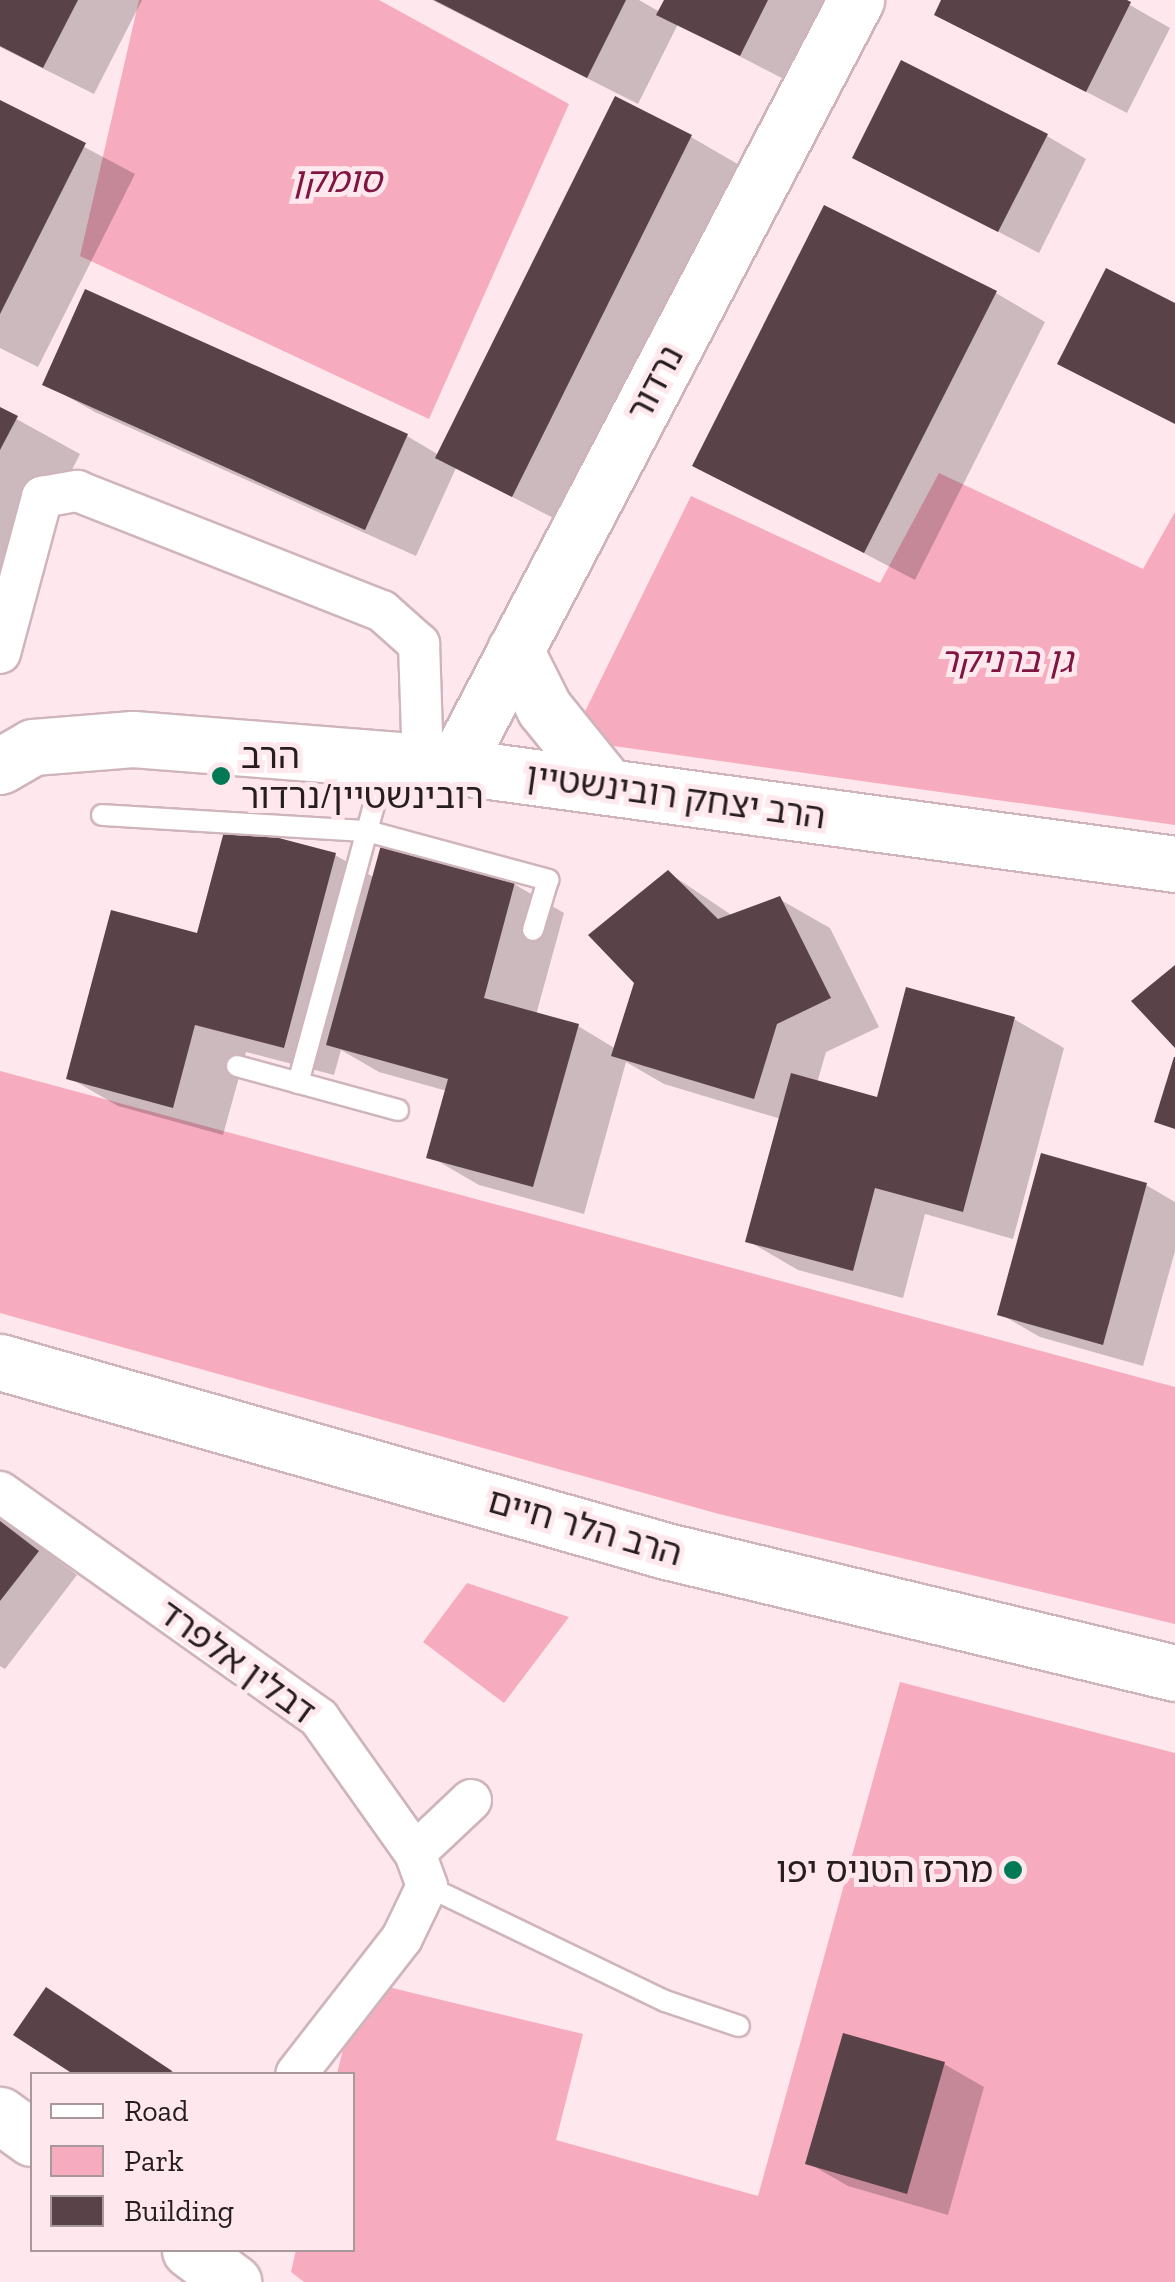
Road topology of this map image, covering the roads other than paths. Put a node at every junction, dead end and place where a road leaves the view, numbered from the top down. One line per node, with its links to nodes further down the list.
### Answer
1 (856, 0): 2 (street, נרדור)
2 (515, 650): 4 (street, נרדור); 6 (street)
3 (0, 653): 4 (street)
4 (421, 762): 5 (street, הרב יצחק רובינשטיין); 6 (street, הרב יצחק רובינשטיין); 8 (lane)
5 (0, 766)
6 (607, 786): 9 (street, הרב יצחק רובינשטיין)
7 (102, 816): 8 (lane)
8 (368, 831): 10 (lane); 12 (lane)
9 (1175, 864)
10 (532, 930)
11 (238, 1066): 12 (lane)
12 (298, 1083): 13 (lane)
13 (398, 1110)
14 (0, 1362): 16 (street, הרב הלר חיים)
15 (0, 1492): 18 (street, דבלין אלפרד)
16 (1175, 1673)
17 (471, 1800): 18 (street)
18 (421, 1869): 19 (lane); 20 (street)
19 (739, 2026)
20 (298, 2072)
21 (0, 2114): 22 (street)
22 (30, 2136)
23 (193, 2252): 24 (street)
24 (233, 2282)

